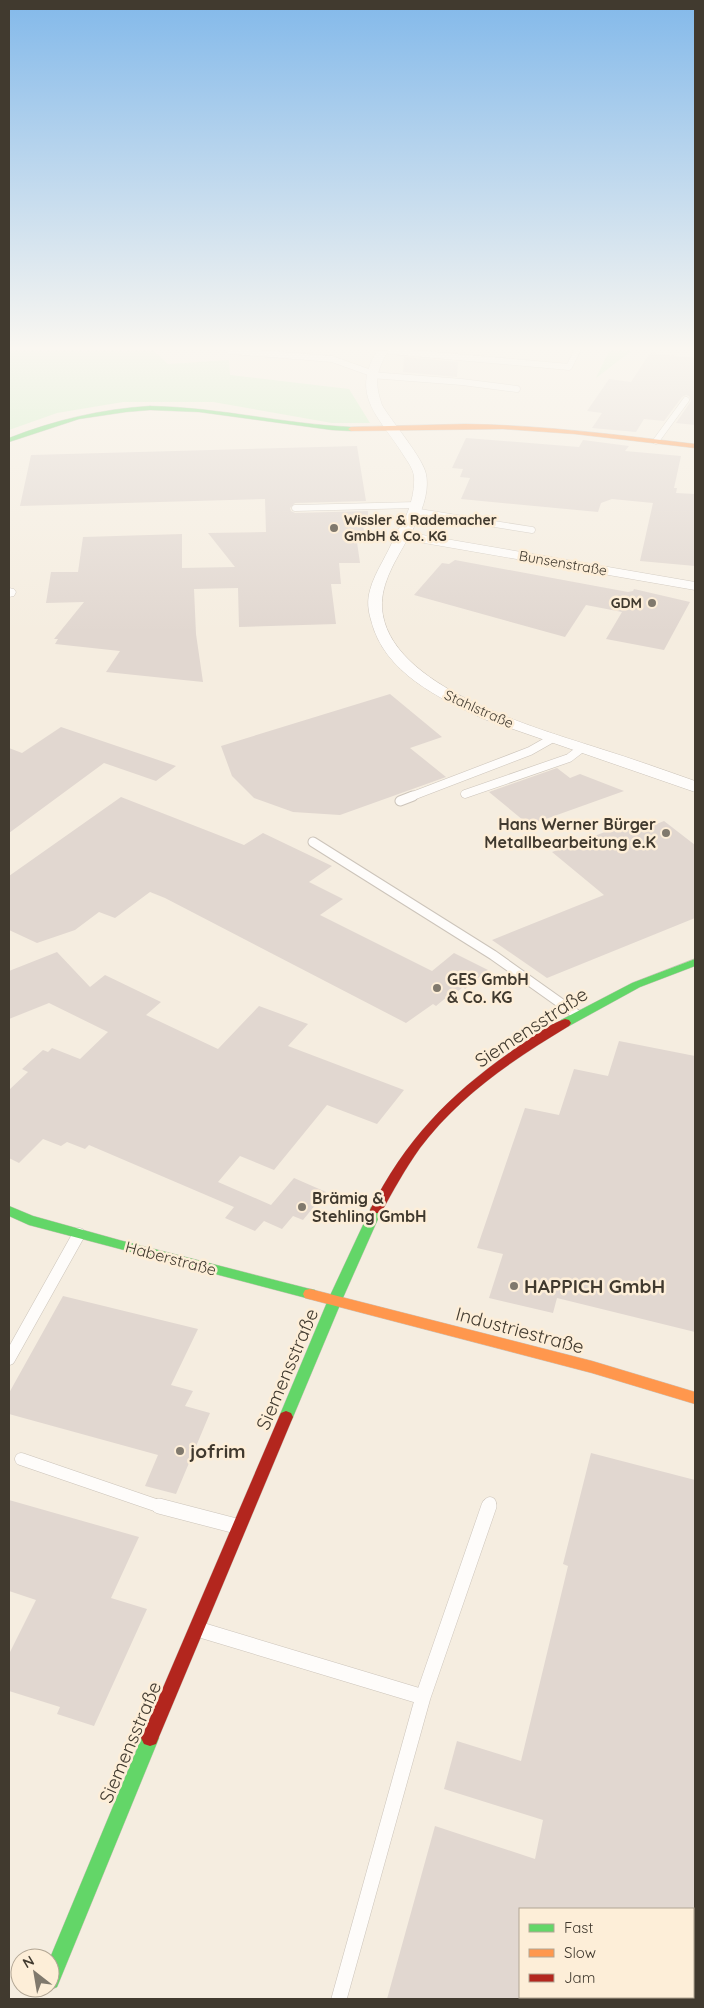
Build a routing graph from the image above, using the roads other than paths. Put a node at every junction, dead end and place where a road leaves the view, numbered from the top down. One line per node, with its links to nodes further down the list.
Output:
1 (402, 445): 3 (street, Stahlstraße)
2 (294, 508): 3 (lane)
3 (414, 508): 4 (lane); 5 (street, Stahlstraße)
4 (532, 530)
5 (402, 535): 6 (street, Bunsenstraße); 7 (street, Stahlstraße)
6 (695, 586)
7 (553, 738): 8 (street, Stahlstraße); 11 (lane)
8 (582, 748): 9 (street, Stahlstraße); 10 (lane)
9 (695, 787)
10 (465, 794)
11 (400, 801)
12 (313, 842): 14 (lane)
13 (695, 962): 14 (street, Siemensstraße)
14 (576, 1014): 17 (street, Siemensstraße)
15 (9, 1211): 16 (street, Haberstraße)
16 (79, 1234): 17 (street, Haberstraße); 18 (lane)
17 (334, 1302): 19 (street, Industriestraße); 22 (street, Siemensstraße)
18 (9, 1359)
19 (695, 1398)
20 (21, 1459): 22 (lane)
21 (490, 1502): 24 (lane)
22 (240, 1527): 23 (street, Siemensstraße)
23 (196, 1629): 24 (lane); 25 (street, Siemensstraße)
24 (422, 1697): 26 (lane)
25 (60, 1956)
26 (339, 1999)

